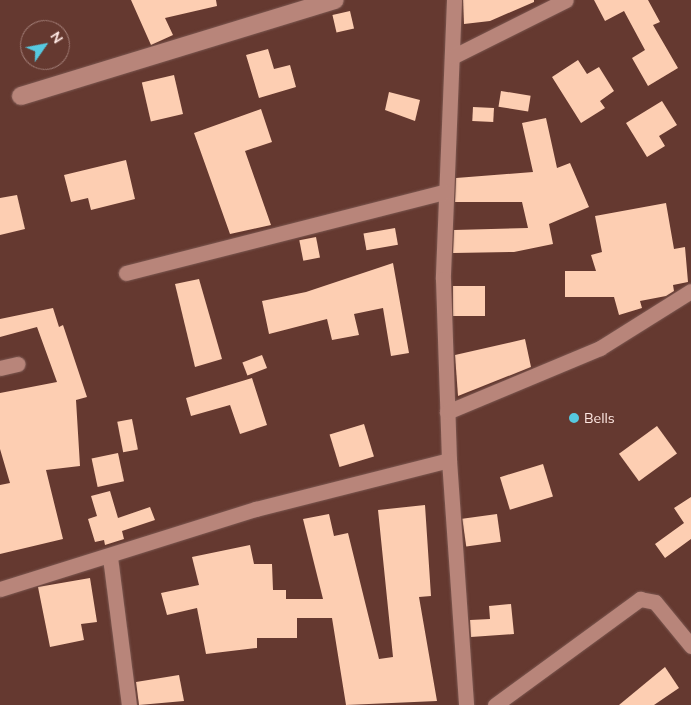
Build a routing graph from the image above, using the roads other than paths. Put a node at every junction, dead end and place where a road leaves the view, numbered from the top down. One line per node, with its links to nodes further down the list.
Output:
1 (335, 0): 5 (street)
2 (454, 0): 4 (street)
3 (566, 0): 4 (street)
4 (454, 56): 6 (street)
5 (21, 96)
6 (444, 192): 7 (street); 11 (street)
7 (126, 273)
8 (691, 291): 11 (street)
9 (18, 364): 10 (street)
10 (0, 368)
11 (447, 412): 12 (street)
12 (449, 460): 13 (street); 17 (street)
13 (110, 557): 14 (street); 16 (street)
14 (0, 589)
15 (691, 646): 18 (street)
16 (129, 705)
17 (466, 705)
18 (495, 705)

